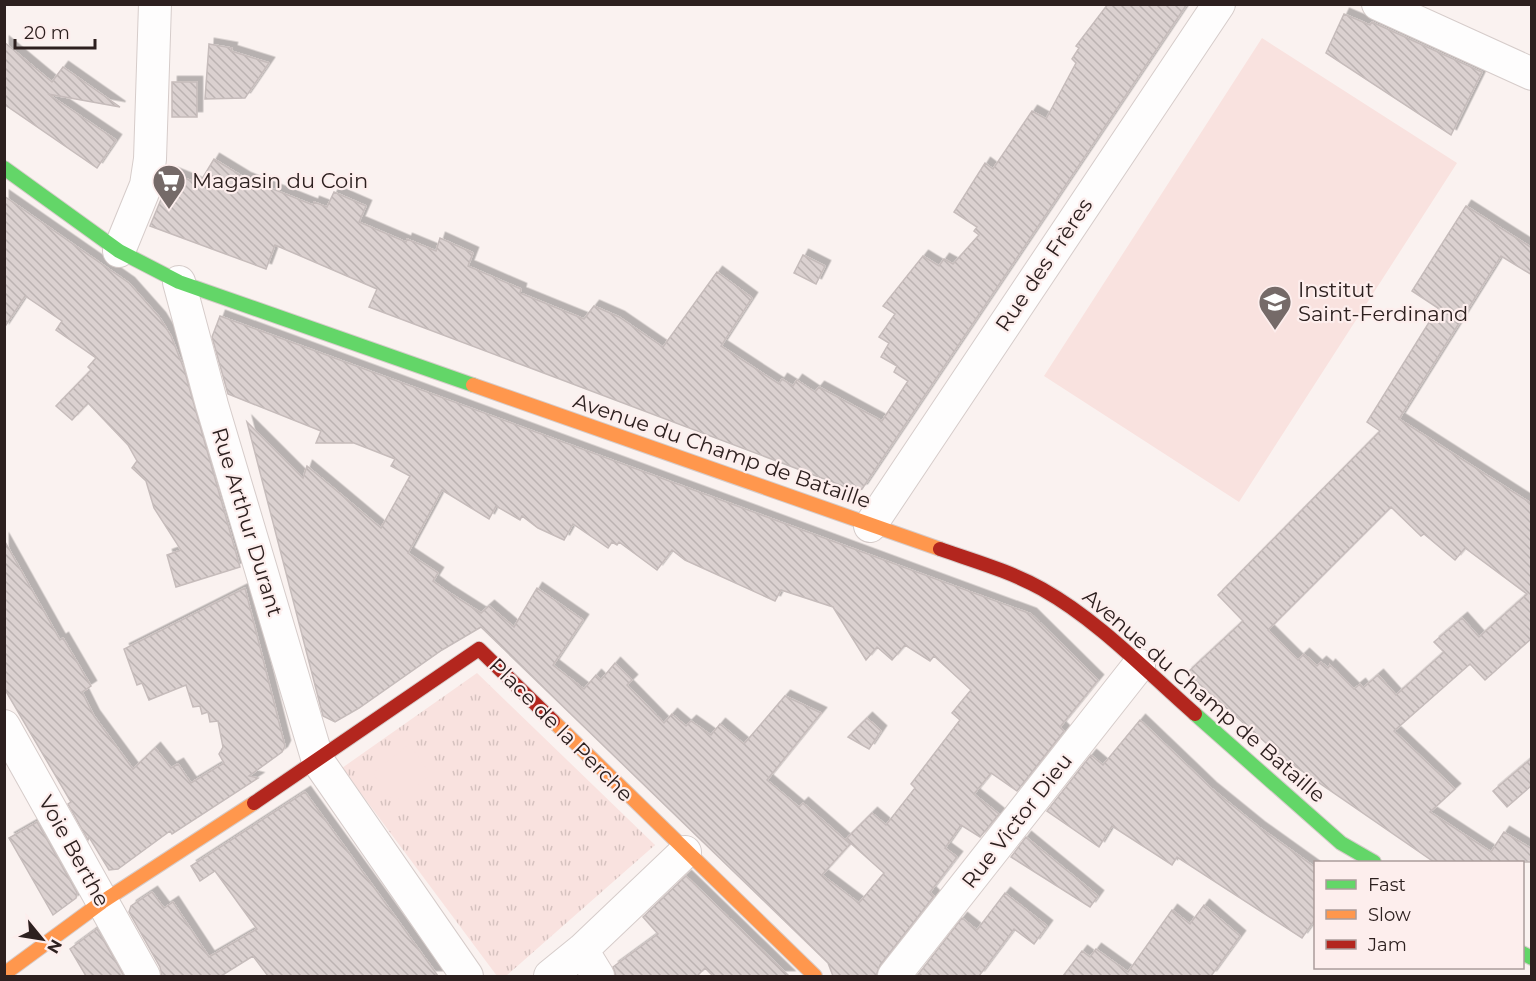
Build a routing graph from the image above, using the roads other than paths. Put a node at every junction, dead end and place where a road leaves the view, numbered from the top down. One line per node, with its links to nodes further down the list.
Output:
1 (156, 4): 6 (street)
2 (1218, 4): 8 (street, Rue des Frères)
3 (1378, 4): 4 (street)
4 (1532, 74)
5 (4, 168): 6 (street, Avenue du Champ de Bataille)
6 (119, 251): 7 (street, Avenue du Champ de Bataille)
7 (179, 282): 8 (street, Avenue du Champ de Bataille); 11 (street, Rue Arthur Durant)
8 (870, 526): 9 (street, Avenue du Champ de Bataille)
9 (1139, 665): 13 (street, Avenue du Champ de Bataille); 22 (street, Rue Victor Dieu)
10 (4, 726): 14 (street, Voie Berthe)
11 (318, 760): 12 (street, Place de la Perche); 14 (street); 18 (street)
12 (685, 852): 15 (street); 21 (street)
13 (1372, 861)
14 (102, 902): 16 (street); 17 (street, Voie Berthe)
15 (582, 950): 19 (street); 20 (street)
16 (4, 974)
17 (144, 976)
18 (467, 976)
19 (550, 976)
20 (598, 976)
21 (816, 976)
22 (894, 976)

